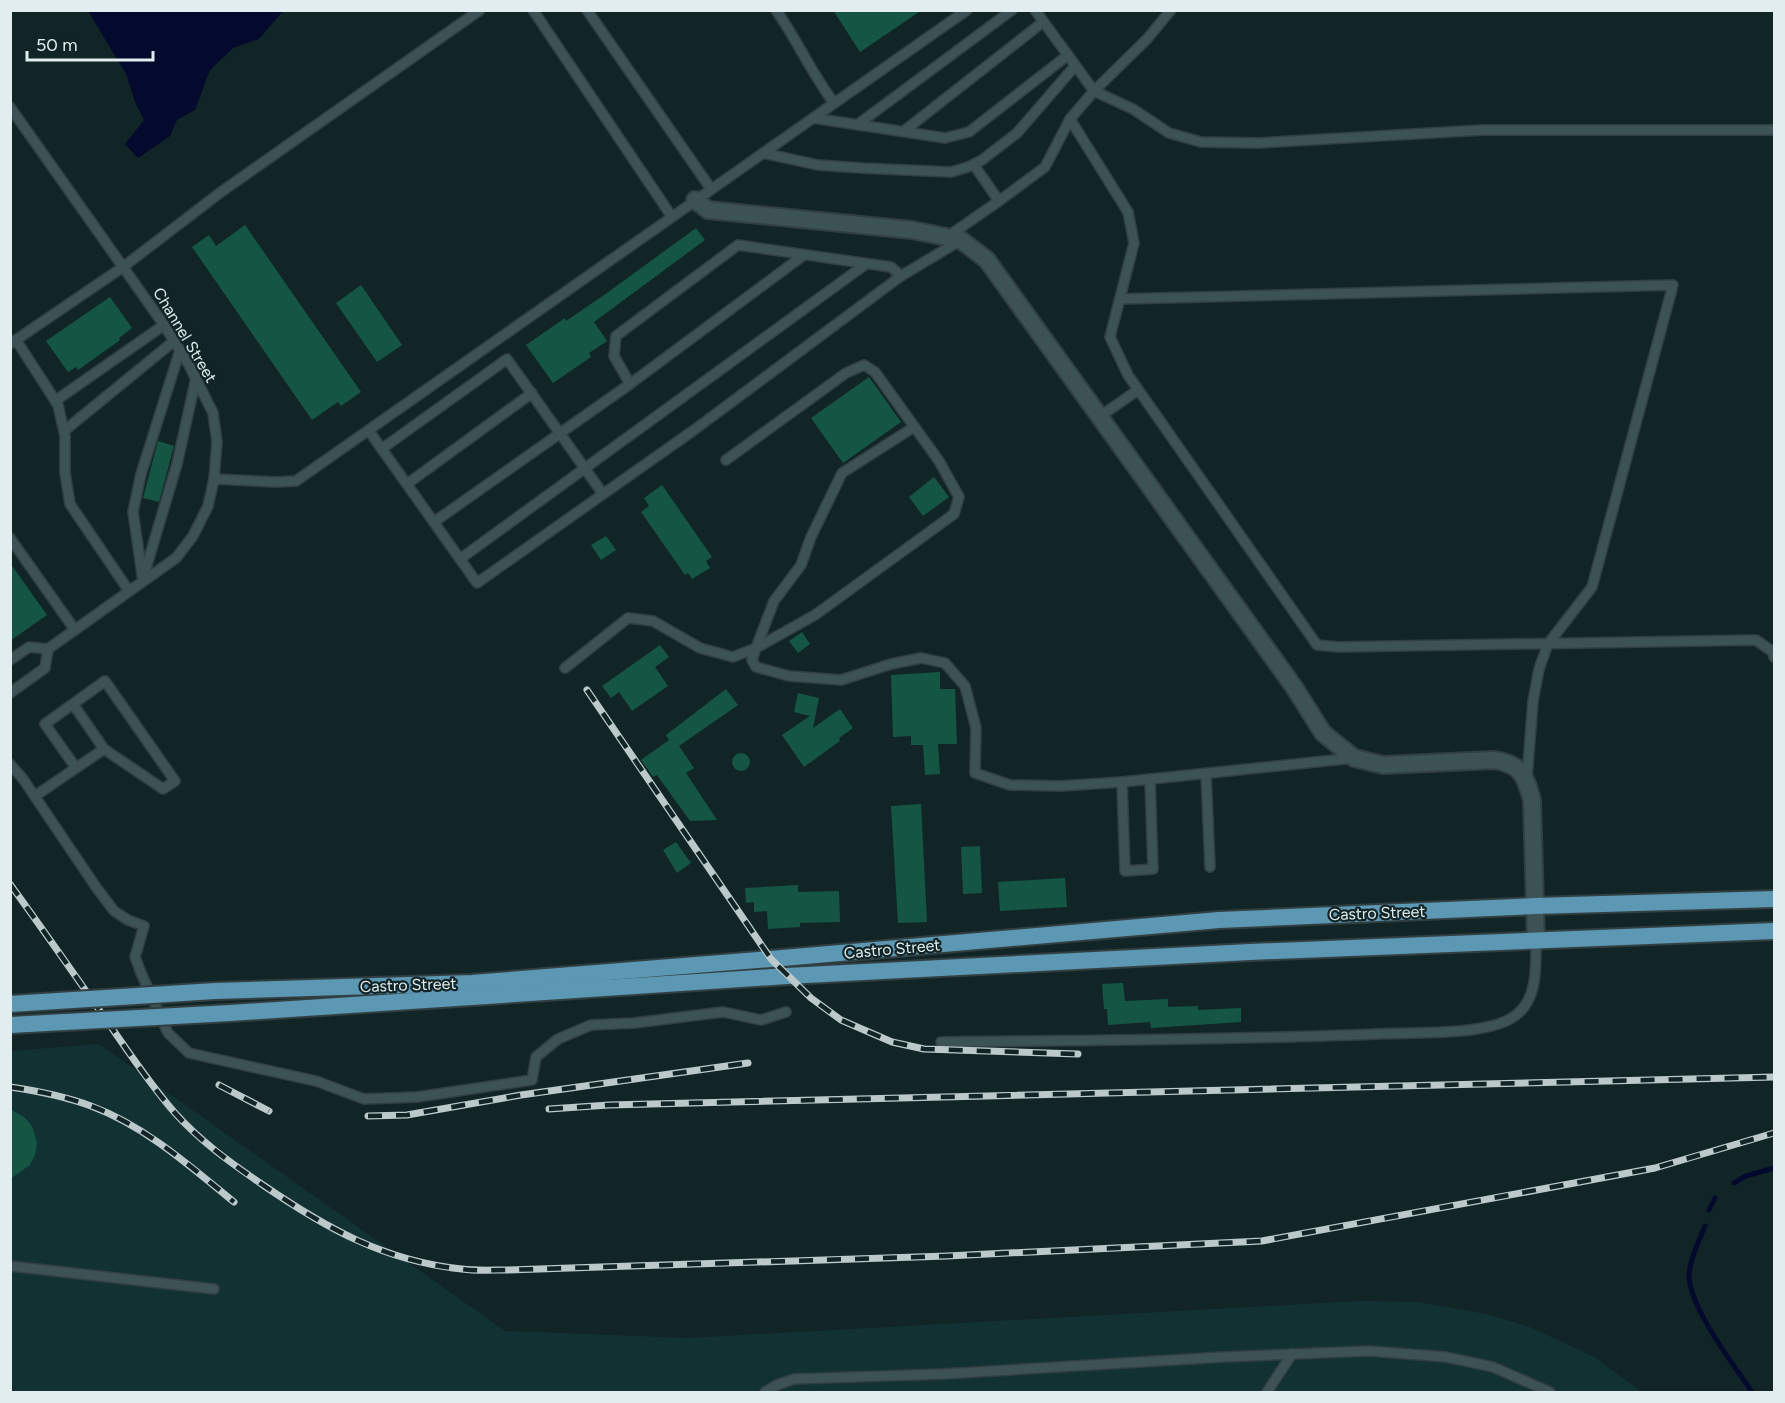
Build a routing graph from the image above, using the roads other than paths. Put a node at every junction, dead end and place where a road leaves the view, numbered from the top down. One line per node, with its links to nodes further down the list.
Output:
1 (480, 10): 29 (lane)
2 (532, 10): 25 (lane)
3 (587, 10): 22 (lane)
4 (776, 10): 13 (lane)
5 (967, 10): 13 (lane)
6 (1012, 10): 17 (lane)
7 (1035, 10): 9 (lane)
8 (1172, 10): 12 (lane)
9 (1043, 22): 10 (lane); 19 (lane)
10 (1068, 56): 11 (lane); 19 (lane)
11 (1075, 66): 12 (lane); 21 (lane)
12 (1094, 91): 16 (lane); 18 (lane)
13 (834, 103): 15 (lane)
14 (10, 107): 29 (lane, Channel Street)
15 (813, 118): 17 (lane); 20 (lane)
16 (1070, 119): 24 (lane); 31 (lane)
17 (857, 124): 19 (lane)
18 (1774, 130)
19 (904, 131)
20 (763, 153): 21 (lane); 22 (lane)
21 (974, 165): 24 (lane)
22 (711, 189): 23 (lane)
23 (695, 200): 25 (lane); 26 (street)
24 (999, 201): 26 (lane)
25 (672, 217): 43 (lane)
26 (954, 239): 30 (lane); 41 (street)
27 (804, 255): 28 (lane); 37 (lane); 37 (lane)
28 (866, 264): 30 (lane); 48 (lane)
29 (123, 267): 32 (lane, Channel Street); 34 (lane)
30 (901, 276): 51 (lane)
31 (1120, 299): 38 (lane); 58 (lane)
32 (164, 325): 33 (lane, Channel Street); 40 (lane)
33 (174, 341): 35 (lane, Channel Street); 44 (lane)
34 (13, 342): 40 (lane)
35 (180, 350): 36 (lane, Channel Street); 55 (lane)
36 (196, 378): 49 (lane, Channel Street); 55 (lane)
37 (630, 384): 45 (lane)
38 (1138, 390): 41 (lane); 58 (lane)
39 (531, 393): 45 (lane); 46 (lane); 50 (lane)
40 (55, 401): 44 (lane)
41 (1099, 417): 67 (street)
42 (914, 426): 47 (lane); 59 (lane); 59 (lane)
43 (369, 430): 46 (lane); 49 (lane)
44 (64, 431): 56 (lane)
45 (560, 433): 48 (lane); 52 (lane)
46 (383, 448): 50 (lane)
47 (726, 460)
48 (585, 469): 51 (lane); 54 (lane)
49 (214, 479): 55 (lane, Channel Street)
50 (407, 484): 52 (lane)
51 (603, 494): 54 (lane)
52 (434, 522): 54 (lane)
53 (10, 538): 57 (lane)
54 (460, 559)
55 (143, 581): 56 (lane, Channel Street)
56 (129, 591): 57 (lane, Channel Street)
57 (75, 630): 60 (lane, Channel Street)
58 (1548, 644): 61 (lane); 72 (lane)
59 (756, 648): 63 (lane); 73 (lane)
60 (48, 649): 62 (lane, Channel Street); 64 (lane, Channel Street)
61 (1774, 657)
62 (10, 660)
63 (565, 668)
64 (10, 693)
65 (73, 704): 66 (lane); 66 (lane); 69 (lane)
66 (104, 749): 69 (lane)
67 (1354, 758): 70 (lane); 72 (street)
68 (10, 764): 74 (lane)
69 (76, 768): 74 (lane)
70 (1206, 774): 71 (lane); 75 (lane)
71 (1150, 779): 73 (lane); 73 (lane)
72 (1527, 780): 77 (street)
73 (1122, 782)
74 (34, 796): 81 (lane)
75 (1210, 867)
76 (1774, 899): 77 (main road, Castro Street)
77 (1535, 906): 79 (street); 80 (main road, Castro Street, bridge)
78 (1774, 931): 79 (main road, Castro Street)
79 (1536, 942): 82 (main road, Castro Street, bridge); 83 (lane)
80 (10, 1004)
81 (786, 1012)
82 (10, 1025)
83 (941, 1042)
84 (10, 1266): 85 (lane)
85 (214, 1289)
86 (1292, 1354): 87 (lane); 88 (lane); 89 (lane)
87 (765, 1392)
88 (1268, 1392)
89 (1550, 1392)

